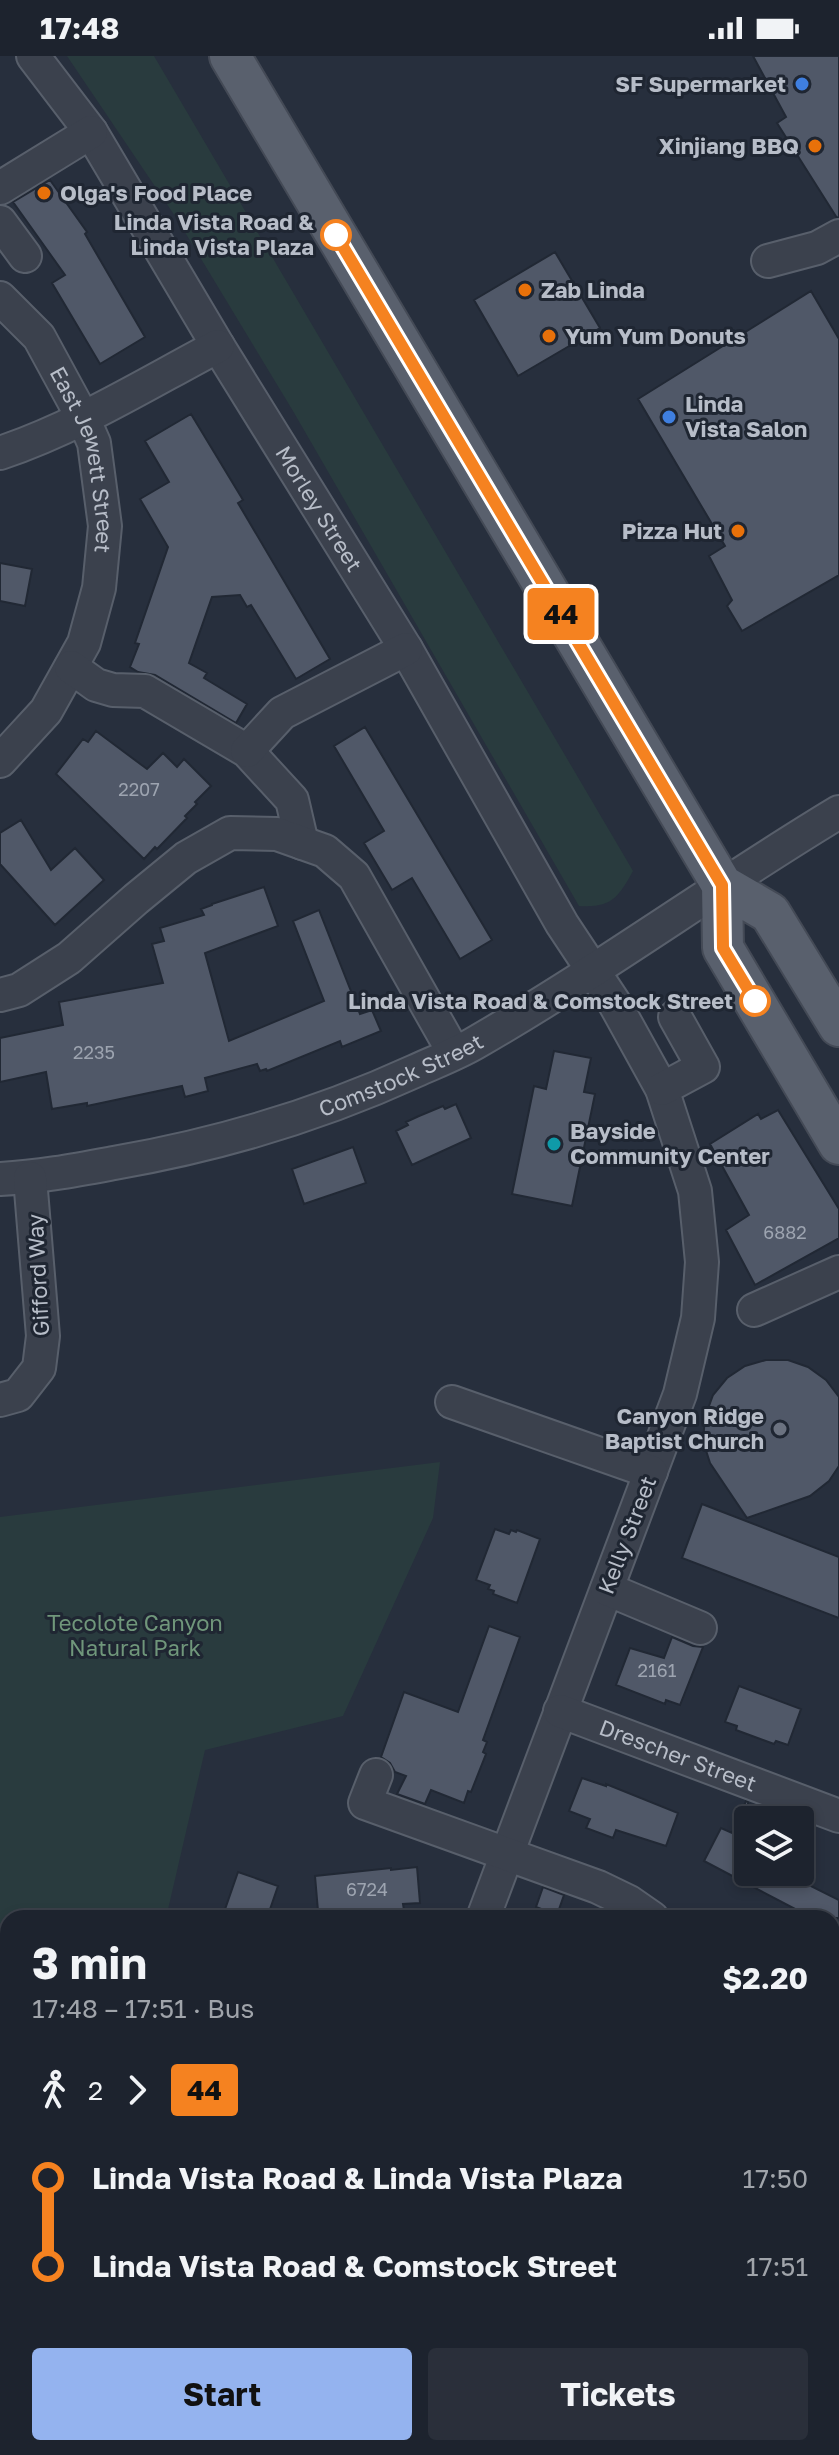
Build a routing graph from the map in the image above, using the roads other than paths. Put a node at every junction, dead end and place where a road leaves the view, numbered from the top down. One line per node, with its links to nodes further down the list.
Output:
1 (33, 56): 3 (street, Morley Street)
2 (230, 56): 19 (main road)
3 (91, 132): 4 (street); 10 (street, Morley Street)
4 (0, 188)
5 (0, 222): 7 (street)
6 (839, 236): 8 (street)
7 (25, 256)
8 (768, 261)
9 (0, 298): 11 (street, East Jewett Street)
10 (218, 346): 11 (street); 13 (street, Morley Street)
11 (83, 418): 12 (street); 14 (street, East Jewett Street)
12 (0, 453)
13 (406, 649): 15 (street); 20 (street, Morley Street)
14 (78, 655): 15 (street); 16 (street, East Jewett Street)
15 (247, 751): 18 (street)
16 (0, 761)
17 (838, 816): 19 (street, Comstock Street)
18 (302, 843): 21 (street); 24 (street)
19 (722, 885): 20 (street, Comstock Street); 23 (main road); 26 (main road)
20 (593, 969): 24 (street, Comstock Street); 25 (street, Kelly Street)
21 (0, 995)
22 (675, 1017): 25 (street)
23 (839, 1026)
24 (454, 1053): 27 (street, Comstock Street)
25 (662, 1089): 32 (street, Kelly Street)
26 (839, 1144)
27 (15, 1178): 30 (street, Gifford Way)
28 (839, 1272): 29 (street)
29 (754, 1310)
30 (0, 1400)
31 (452, 1402): 32 (street)
32 (651, 1472): 33 (street, Kelly Street)
33 (607, 1589): 34 (street); 35 (street, Kelly Street)
34 (700, 1628)
35 (560, 1711): 37 (street, Drescher Street); 38 (street, Kelly Street)
36 (376, 1775): 38 (street)
37 (839, 1816)
38 (506, 1855): 39 (street, Kelly Street); 40 (street)
39 (486, 1910)
40 (640, 1910)

